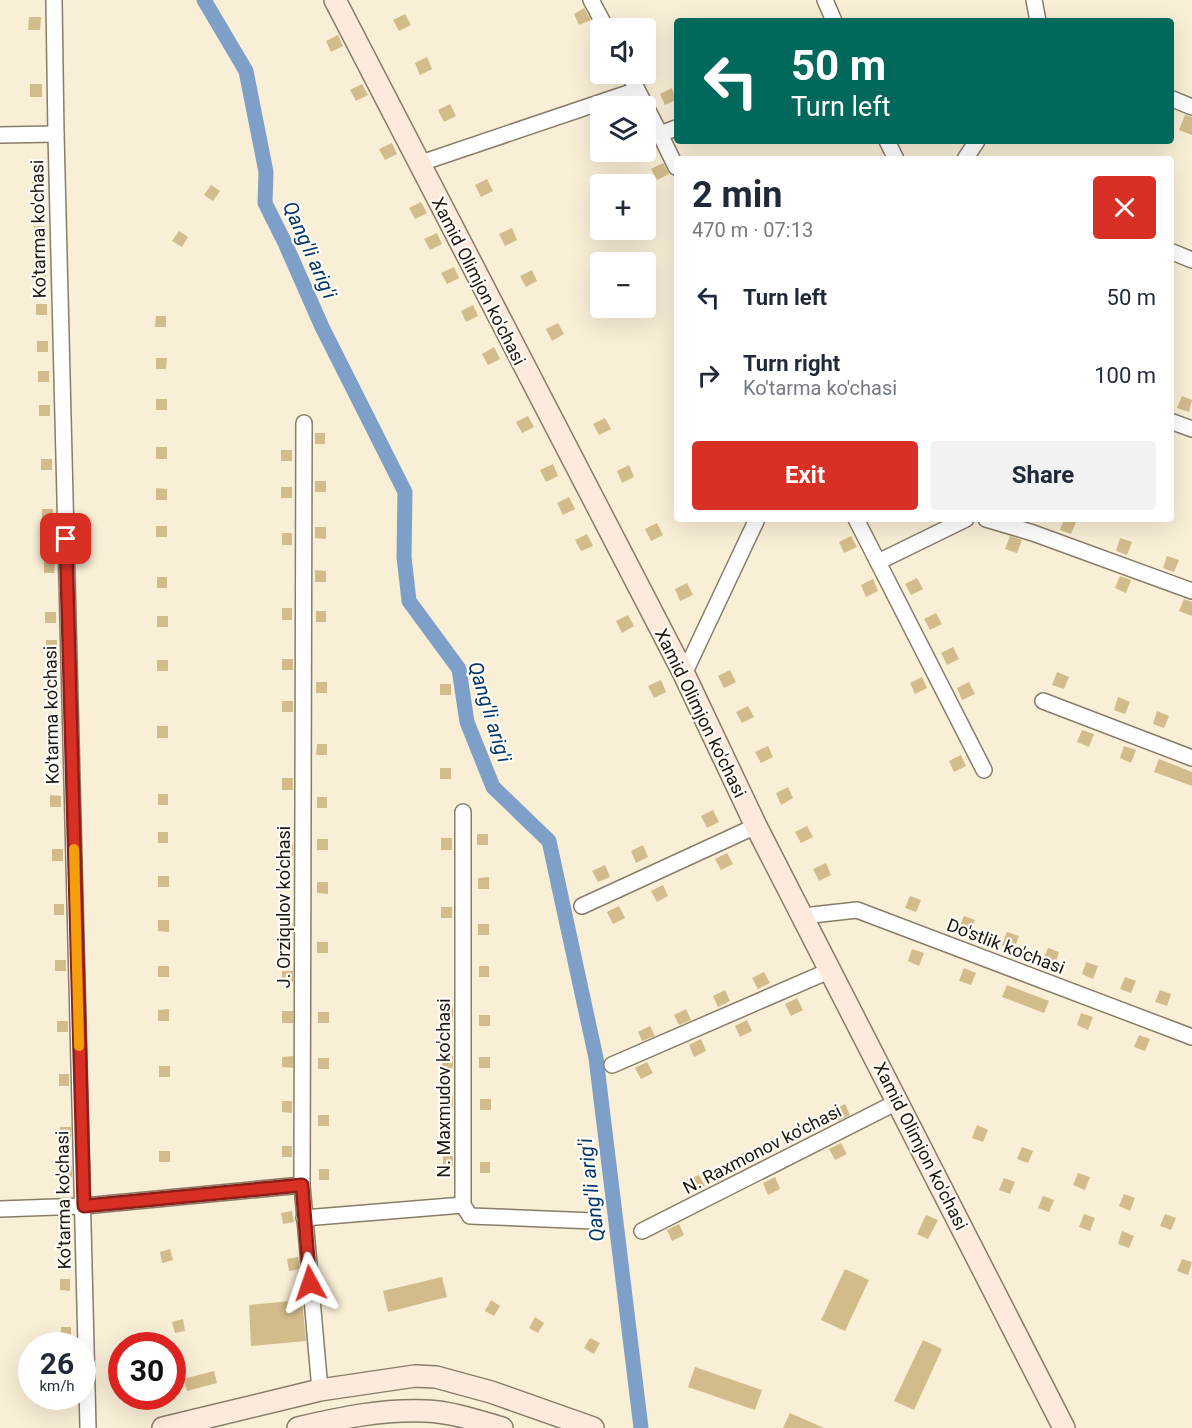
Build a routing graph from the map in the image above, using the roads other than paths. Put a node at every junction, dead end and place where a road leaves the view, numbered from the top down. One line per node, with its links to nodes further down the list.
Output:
1 (54, 0): 14 (street, Ko'tarma ko'chasi)
2 (335, 0): 18 (main road, Xamid Olimjon ko'chasi)
3 (591, 0): 6 (street)
4 (825, 0): 7 (street)
5 (1034, 0): 8 (street)
6 (601, 18)
7 (833, 18)
8 (1037, 18)
9 (635, 84): 10 (street)
10 (638, 90): 15 (street); 18 (street)
11 (1174, 100): 12 (street)
12 (1192, 107)
13 (674, 129): 15 (street)
14 (56, 134): 16 (street); 43 (street, Ko'tarma ko'chasi)
15 (660, 134): 17 (street)
16 (0, 135)
17 (674, 163)
18 (418, 164): 30 (main road, Xamid Olimjon ko'chasi)
19 (1174, 253): 20 (street)
20 (1192, 260)
21 (1174, 422): 23 (street)
22 (304, 423): 42 (street, J. Orziqulov ko'chasi)
23 (1192, 429)
24 (756, 522): 30 (street)
25 (858, 522): 28 (street)
26 (960, 522): 28 (street)
27 (996, 522): 29 (street)
28 (878, 562): 33 (street)
29 (1192, 591)
30 (684, 674): 35 (main road, Xamid Olimjon ko'chasi)
31 (1043, 701): 32 (street)
32 (1192, 758)
33 (984, 770)
34 (464, 812): 44 (street, N. Maxmudov ko'chasi)
35 (756, 826): 36 (street); 37 (main road, Xamid Olimjon ko'chasi)
36 (582, 906)
37 (803, 916): 38 (main road, Xamid Olimjon ko'chasi); 39 (street, Do'stlik ko'chasi)
38 (831, 970): 40 (street); 41 (main road, Xamid Olimjon ko'chasi)
39 (1192, 1037)
40 (612, 1065)
41 (899, 1101): 48 (street, N. Raxmonov ko'chasi); 55 (main road, Xamid Olimjon ko'chasi)
42 (302, 1185): 43 (street); 46 (street, J. Orziqulov ko'chasi)
43 (84, 1206): 45 (street); 50 (street, Ko'tarma ko'chasi)
44 (463, 1206): 46 (street); 47 (street)
45 (0, 1209)
46 (304, 1218): 49 (street, J. Orziqulov ko'chasi)
47 (594, 1221)
48 (642, 1231)
49 (320, 1390): 51 (main road); 54 (main road)
50 (88, 1428)
51 (163, 1428)
52 (298, 1428): 53 (main road)
53 (502, 1428)
54 (593, 1428)
55 (1064, 1428)

